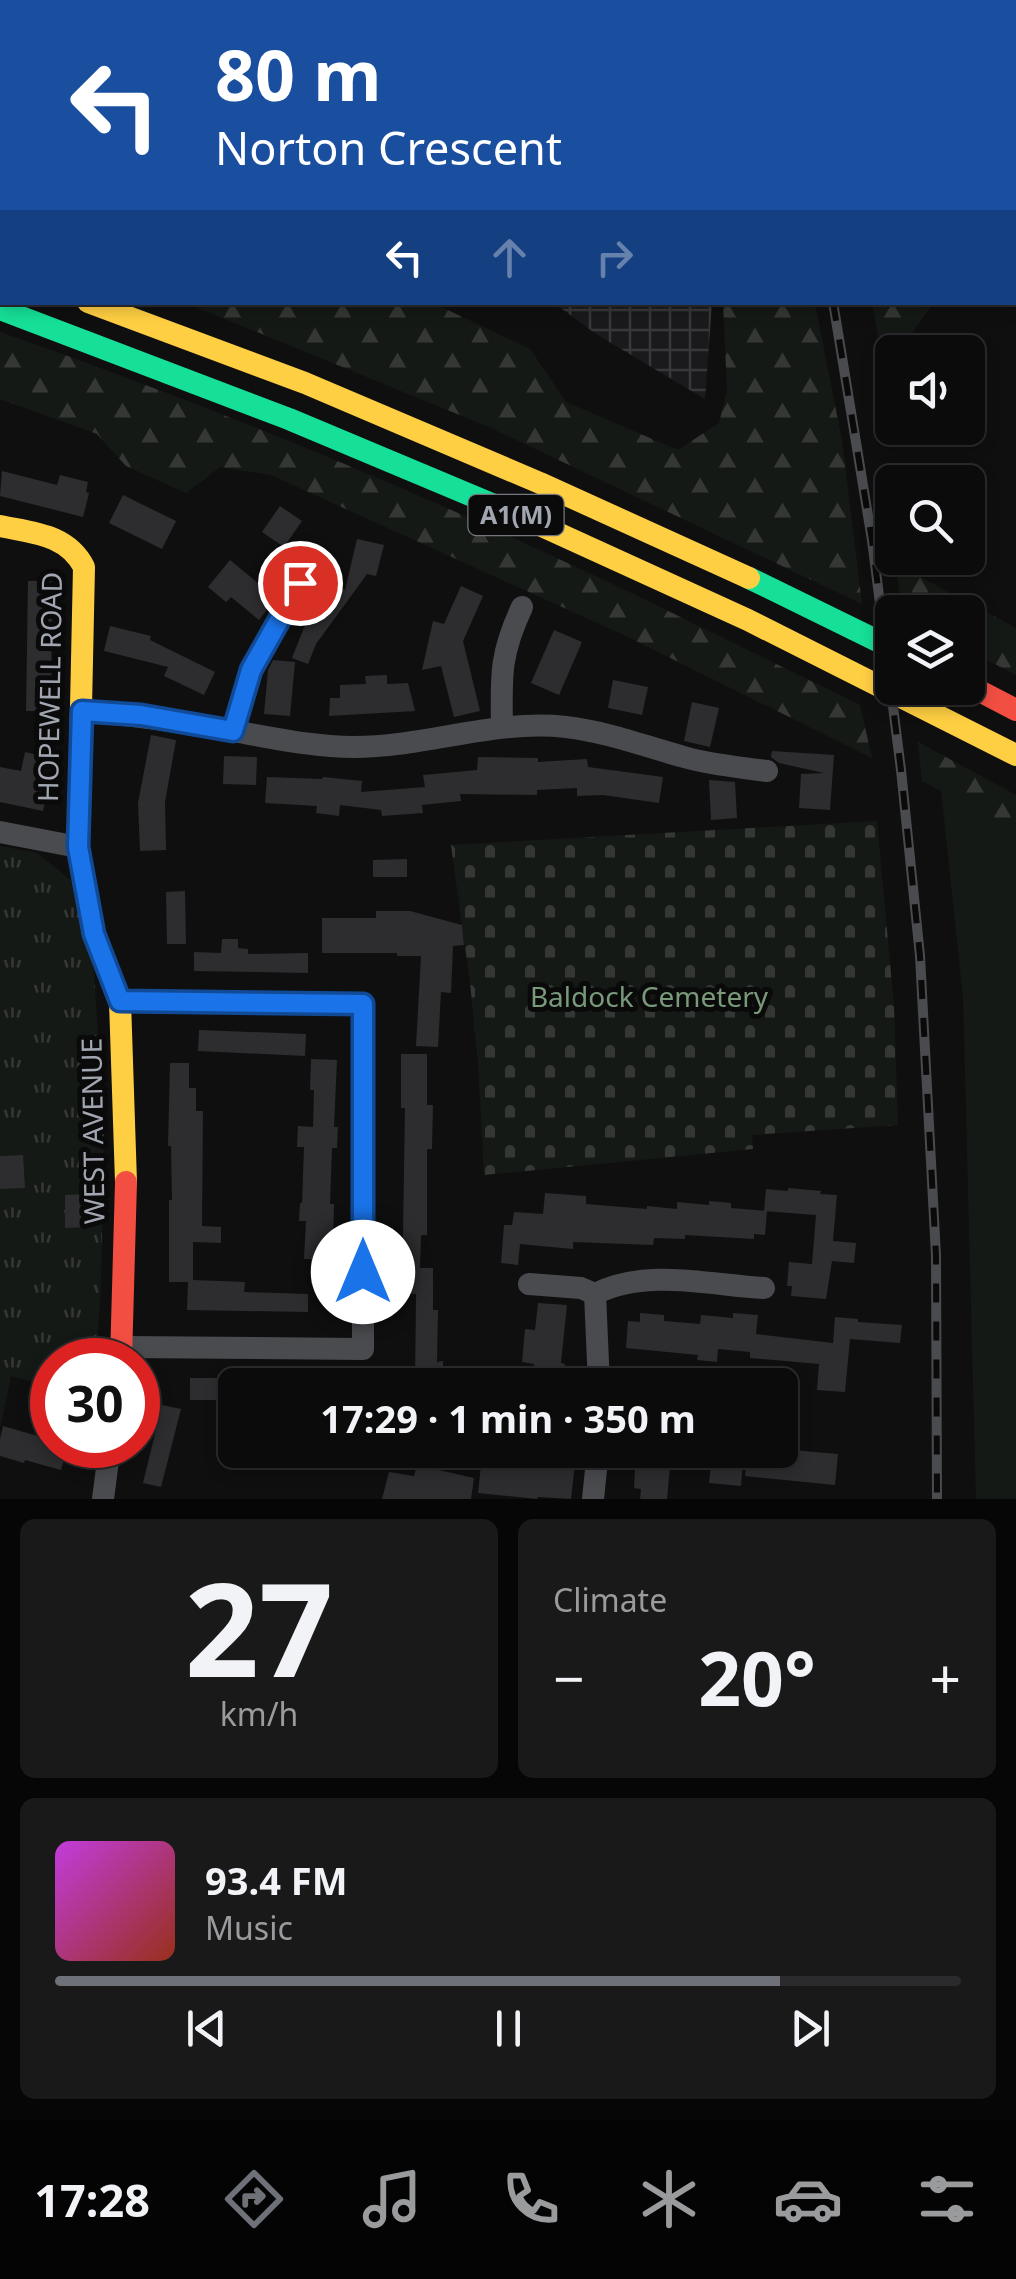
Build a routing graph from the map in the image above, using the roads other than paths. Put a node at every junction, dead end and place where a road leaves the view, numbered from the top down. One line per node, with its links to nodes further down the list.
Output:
1 (96, 305): 6 (main road, A1(M))
2 (0, 309): 12 (main road, A1(M))
3 (0, 526): 9 (main road, HOPEWELL ROAD)
4 (315, 555): 11 (street)
5 (522, 607): 10 (street)
6 (875, 640)
7 (985, 694): 8 (main road)
8 (1016, 710)
9 (82, 711): 11 (street); 15 (main road, HOPEWELL ROAD)
10 (502, 726): 11 (street); 13 (street)
11 (233, 731)
12 (1016, 755)
13 (766, 771)
14 (0, 832): 15 (street)
15 (78, 847): 16 (main road, WEST AVENUE)
16 (120, 1001): 20 (main road, WEST AVENUE); 21 (street)
17 (529, 1284): 19 (street)
18 (764, 1288): 19 (street)
19 (595, 1294): 22 (street)
20 (122, 1338)
21 (160, 1353)
22 (598, 1368)
23 (107, 1468): 25 (street)
24 (597, 1468): 26 (street)
25 (103, 1499)
26 (594, 1499)

